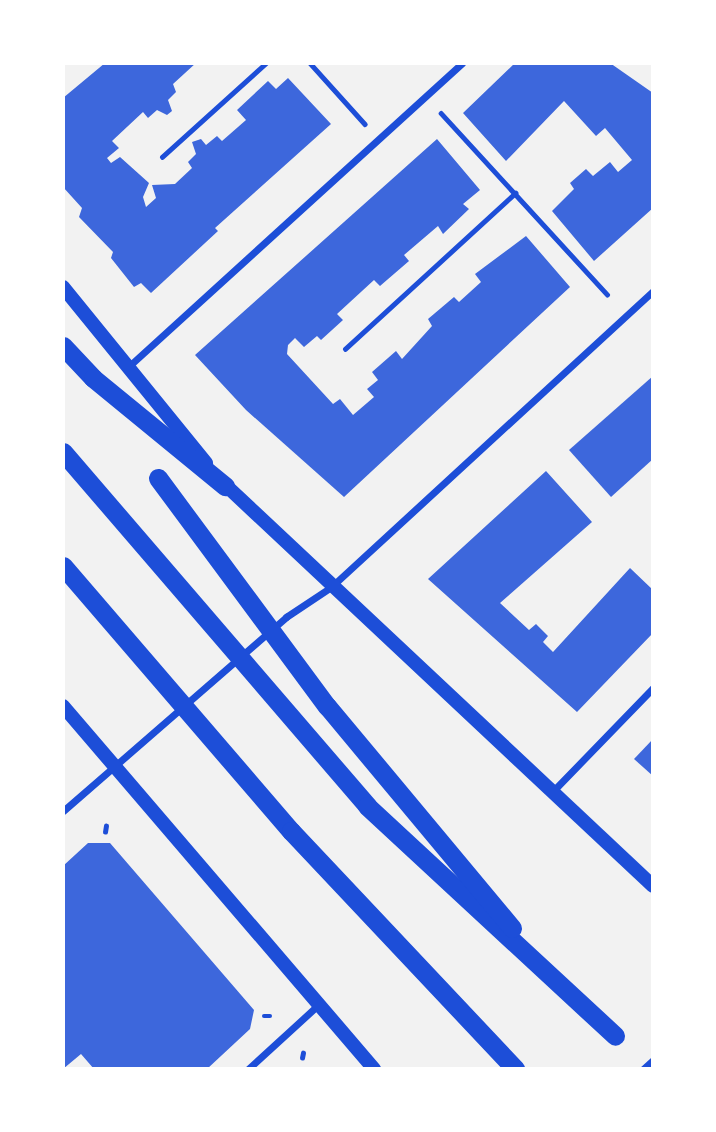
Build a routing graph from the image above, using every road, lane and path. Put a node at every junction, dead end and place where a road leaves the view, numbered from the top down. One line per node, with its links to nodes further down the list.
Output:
1 (266, 63): 6 (path)
2 (310, 63): 5 (path)
3 (463, 63): 13 (street)
4 (441, 113): 7 (path)
5 (365, 124)
6 (162, 157)
7 (515, 193): 10 (path); 12 (path)
8 (63, 287): 13 (main road)
9 (653, 291): 18 (street)
10 (607, 294)
11 (63, 346): 16 (highway)
12 (345, 349)
13 (128, 367): 16 (main road)
14 (63, 452): 25 (highway)
15 (158, 478): 25 (highway)
16 (225, 486): 18 (main road)
17 (63, 566): 31 (highway)
18 (331, 587): 21 (street); 22 (main road)
19 (653, 688): 22 (street)
20 (63, 706): 21 (main road)
21 (112, 768): 23 (street); 26 (main road)
22 (554, 790): 24 (main road)
23 (63, 811)
24 (653, 886)
25 (553, 977): 27 (highway)
26 (318, 1005): 29 (street); 30 (main road)
27 (615, 1037)
28 (653, 1060): 32 (street)
29 (248, 1069)
30 (374, 1069)
31 (515, 1069)
32 (643, 1069)

